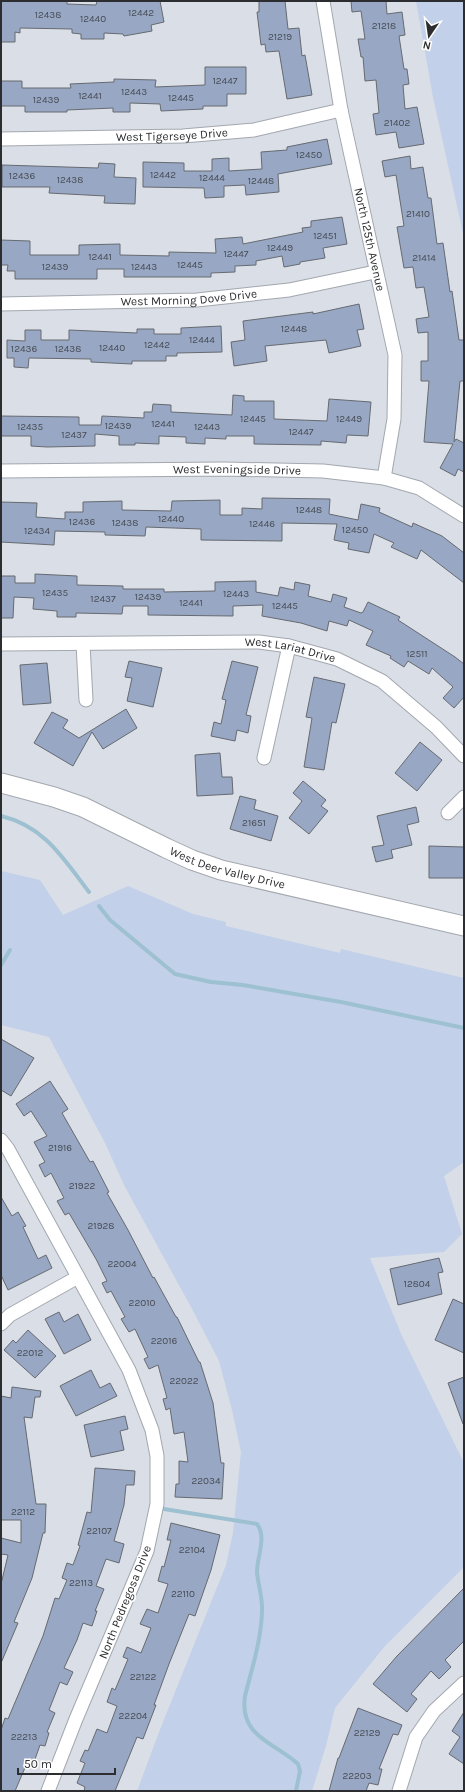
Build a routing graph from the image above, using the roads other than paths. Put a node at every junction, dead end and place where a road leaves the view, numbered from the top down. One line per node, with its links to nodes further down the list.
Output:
1 (323, 1): 2 (street, North 125th Avenue)
2 (341, 110): 3 (street, West Tigerseye Drive); 4 (street, North 125th Avenue)
3 (1, 139)
4 (375, 272): 5 (street, West Morning Dove Drive); 7 (street, North 125th Avenue)
5 (1, 304)
6 (1, 471): 7 (street, West Eveningside Drive)
7 (384, 478): 8 (street, West Eveningside Drive)
8 (464, 516)
9 (1, 644): 10 (street, West Lariat Drive)
10 (83, 644): 11 (street, West Lariat Drive); 12 (street)
11 (289, 646): 13 (street, West Lariat Drive); 14 (street)
12 (86, 700)
13 (464, 756)
14 (264, 758)
15 (1, 782): 18 (street, West Deer Valley Drive)
16 (464, 798): 17 (street)
17 (448, 813)
18 (464, 926)
19 (1, 1140): 20 (street, North Pedregosa Drive)
20 (78, 1277): 21 (street); 23 (street, North Pedregosa Drive)
21 (1, 1324)
22 (464, 1683): 24 (street)
23 (48, 1791)
24 (399, 1791)

